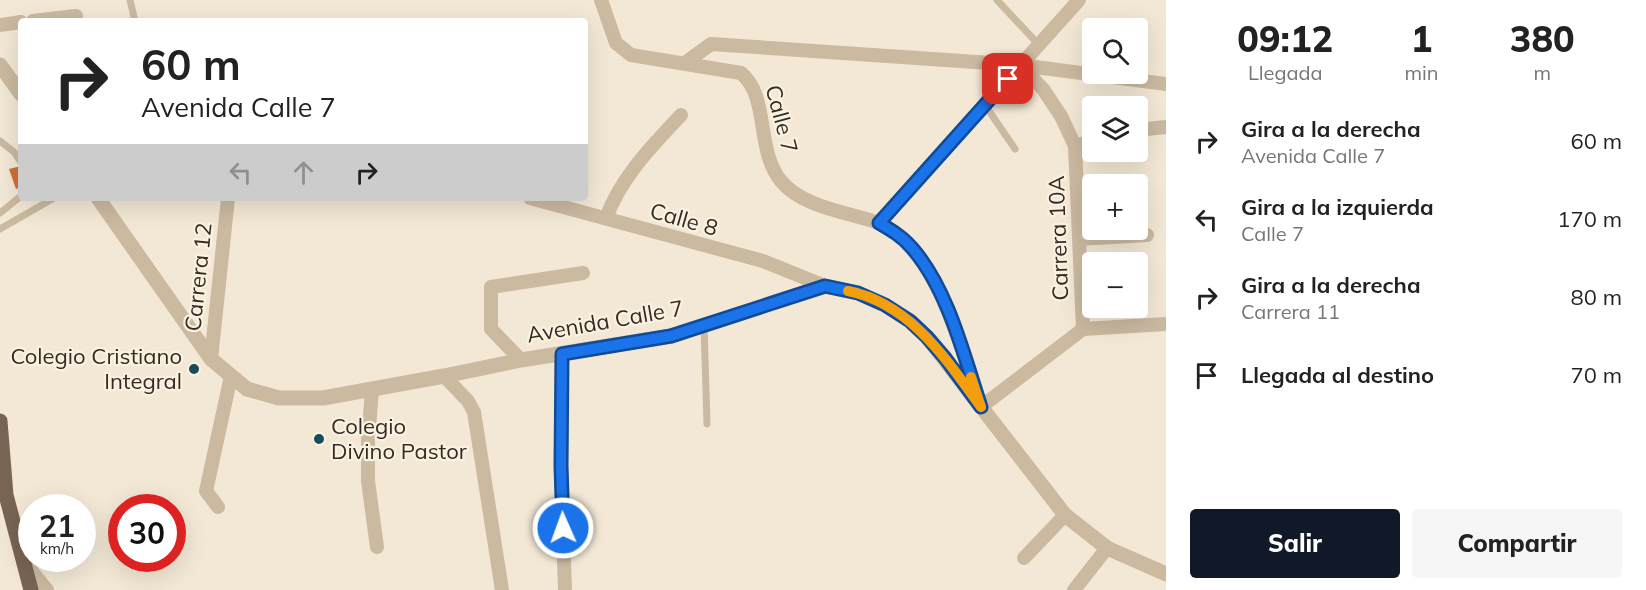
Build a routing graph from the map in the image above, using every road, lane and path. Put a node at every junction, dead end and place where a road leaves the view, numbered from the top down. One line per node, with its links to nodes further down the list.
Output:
1 (130, 0): 7 (lane)
2 (601, 0): 11 (street, Calle 7)
3 (997, 0): 10 (lane)
4 (1079, 0): 10 (street)
5 (76, 16): 6 (street)
6 (59, 18)
7 (134, 18)
8 (18, 22): 9 (street)
9 (0, 25)
10 (1039, 45): 13 (street)
11 (685, 63): 13 (street); 32 (street, Calle 7)
12 (0, 65): 15 (street)
13 (1020, 65): 14 (street); 16 (street); 22 (street)
14 (1166, 84)
15 (18, 90)
16 (985, 105): 23 (lane); 32 (street)
17 (681, 115): 31 (street)
18 (1166, 127): 19 (street)
19 (1148, 129)
20 (0, 141): 24 (lane)
21 (1082, 144): 22 (street)
22 (1075, 146): 34 (street, Carrera 10A)
23 (1015, 149)
24 (18, 158)
25 (18, 198): 30 (lane)
26 (49, 201): 33 (lane)
27 (100, 201): 42 (street, Avenida Calle 7)
28 (228, 201): 42 (street, Carrera 12)
29 (541, 201): 31 (street, Calle 8)
30 (0, 213)
31 (606, 218): 37 (street, Calle 8)
32 (879, 223): 47 (street, Calle 7)
33 (0, 229)
34 (1079, 239): 35 (street); 40 (street, Carrera 10A)
35 (1082, 239)
36 (583, 273): 43 (street)
37 (825, 286): 39 (street, Avenida Calle 7); 47 (street, Avenida Calle 7)
38 (1166, 324): 40 (street)
39 (704, 325): 41 (street, Avenida Calle 7); 49 (lane)
40 (1083, 329): 47 (street)
41 (562, 354): 43 (street, Avenida Calle 7); 62 (street)
42 (211, 360): 44 (street, Avenida Calle 7)
43 (521, 360): 45 (street, Avenida Calle 7)
44 (231, 376): 46 (street, Avenida Calle 7); 50 (street)
45 (444, 376): 46 (street, Avenida Calle 7); 61 (street)
46 (372, 390): 53 (street)
47 (981, 407): 51 (street, Avenida Calle 7)
48 (0, 421): 52 (main road)
49 (707, 424)
50 (218, 507)
51 (1065, 515): 54 (street, Avenida Calle 7); 55 (street)
52 (18, 540)
53 (377, 546)
54 (1107, 548): 58 (street, Avenida Calle 7); 63 (street)
55 (1024, 558)
56 (26, 572): 59 (main road)
57 (32, 572): 60 (street)
58 (1166, 574)
59 (31, 590)
60 (47, 590)
61 (502, 590)
62 (566, 590)
63 (1074, 590)

